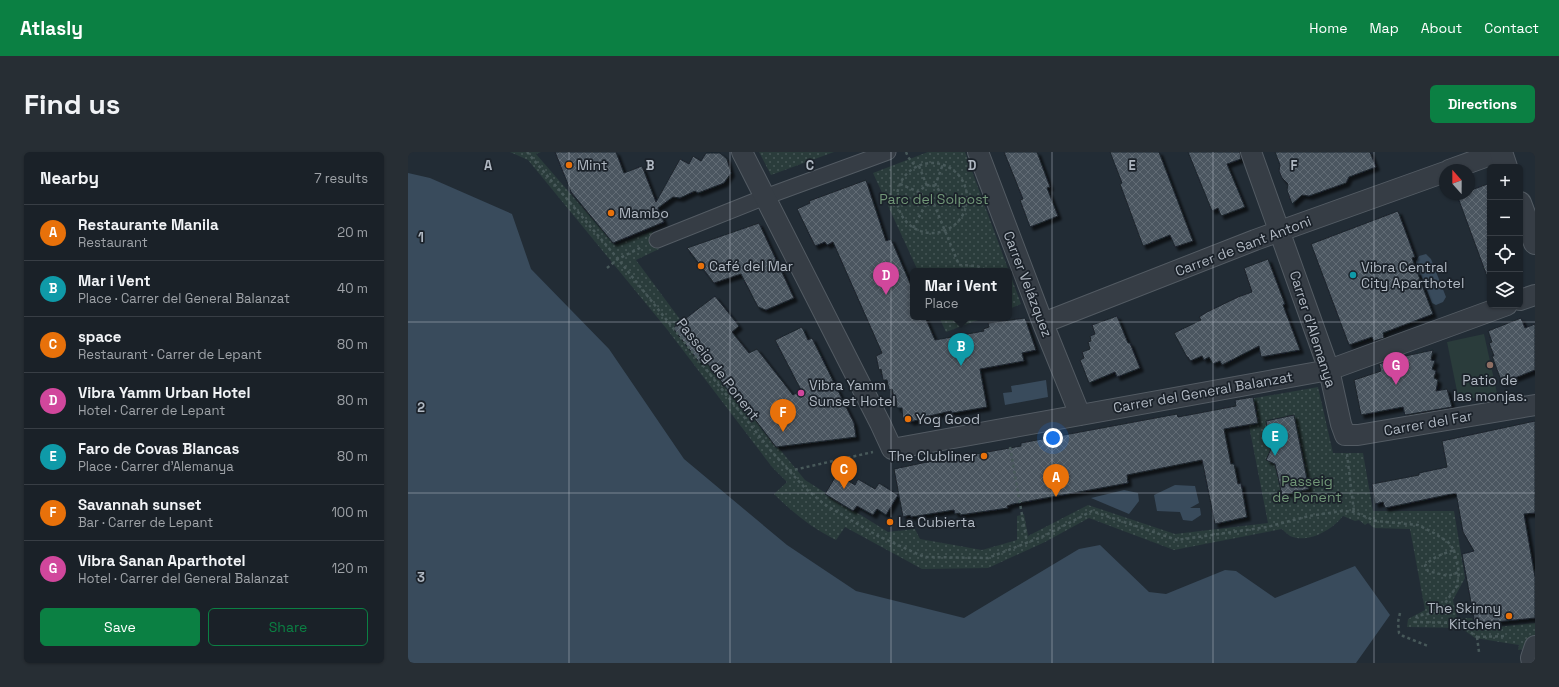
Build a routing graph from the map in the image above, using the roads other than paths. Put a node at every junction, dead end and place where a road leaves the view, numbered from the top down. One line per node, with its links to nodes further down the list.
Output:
1 (742, 152): 9 (street)
2 (888, 152): 9 (street)
3 (978, 152): 17 (street, Carrer Velázquez)
4 (1251, 152): 11 (street, Carrer d'Alemanya)
5 (1500, 152): 6 (street); 7 (street)
6 (1466, 164)
7 (1505, 164)
8 (1439, 174): 11 (street, Carrer de Sant Antoni)
9 (765, 198): 12 (street); 20 (street, Carrer del General Balanzat)
10 (1523, 211): 13 (street)
11 (1280, 231): 17 (street, Carrer de Sant Antoni); 18 (street, Carrer d'Alemanya)
12 (657, 240)
13 (1535, 244)
14 (1535, 295): 15 (street)
15 (1523, 299)
16 (1499, 308): 18 (street, Carrer del General Balanzat)
17 (1043, 323): 20 (street, Carrer Velázquez)
18 (1329, 370): 20 (street, Carrer del General Balanzat); 21 (street, Carrer d'Alemanya)
19 (1535, 405): 21 (street, Carrer del Far)
20 (1080, 415)
21 (1345, 435)
22 (1535, 646): 23 (street)
23 (1532, 663)

